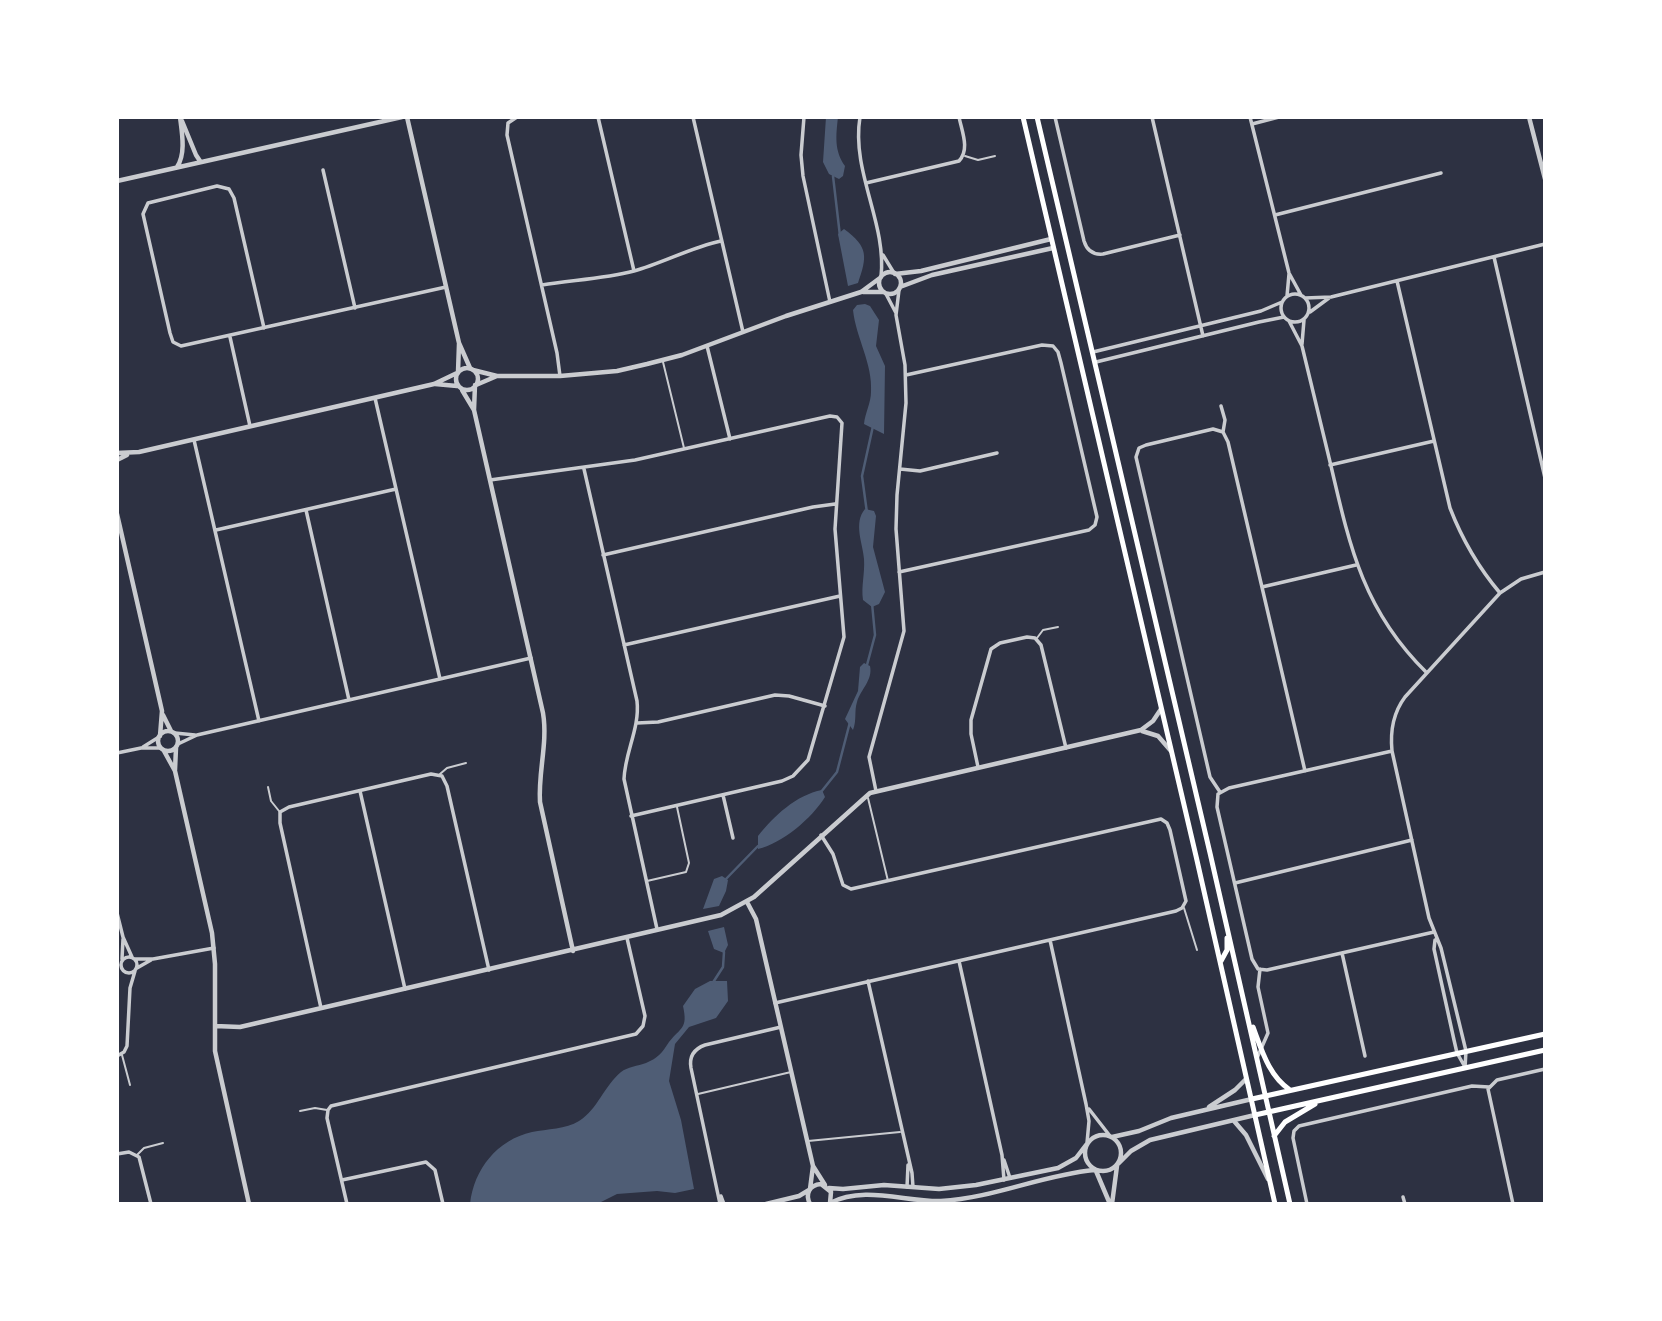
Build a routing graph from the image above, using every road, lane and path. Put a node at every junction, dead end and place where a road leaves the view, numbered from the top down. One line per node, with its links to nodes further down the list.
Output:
1 (404, 117): 18 (street); 40 (street)
2 (517, 117): 39 (street)
3 (598, 117): 34 (street)
4 (693, 117): 29 (street)
5 (804, 117): 47 (street)
6 (860, 117): 24 (street)
7 (959, 117): 16 (street)
8 (1023, 117): 27 (main road)
9 (1037, 117): 28 (main road)
10 (1055, 117): 26 (street)
11 (1152, 117): 26 (street)
12 (1250, 117): 15 (street)
13 (1279, 117): 15 (street)
14 (1529, 117): 22 (street)
15 (1252, 124): 25 (street)
16 (964, 155): 17 (lane); 24 (street)
17 (995, 156)
18 (201, 161): 19 (street); 19 (street)
19 (177, 167): 23 (street)
20 (323, 170): 49 (street)
21 (1441, 173): 25 (street)
22 (1545, 179)
23 (117, 181)
24 (866, 183): 32 (street)
25 (1275, 215): 35 (street)
26 (1180, 235): 55 (street)
27 (1051, 239): 28 (main road); 31 (main road); 36 (street)
28 (1066, 239): 31 (main road); 63 (main road)
29 (721, 241): 34 (street); 57 (street)
30 (1545, 244): 33 (street)
31 (1053, 248): 41 (street); 65 (main road)
32 (882, 253): 36 (street); 37 (street)
33 (1494, 257): 38 (street); 91 (street)
34 (634, 271): 39 (street)
35 (1289, 273): 44 (street); 45 (street)
36 (895, 274): 37 (street); 41 (street)
37 (880, 278): 42 (street); 43 (street)
38 (1397, 281): 46 (street); 82 (street)
39 (542, 285): 71 (street)
40 (446, 287): 49 (street); 60 (street)
41 (900, 288): 43 (street); 51 (street)
42 (861, 292): 43 (street); 47 (street)
43 (885, 293): 51 (street)
44 (1287, 296): 45 (street); 48 (street)
45 (1303, 296): 46 (street); 50 (street)
46 (1331, 297): 50 (street)
47 (830, 302): 57 (street)
48 (1282, 302): 52 (street); 55 (street)
49 (355, 308): 56 (street)
50 (1308, 313): 53 (street)
51 (897, 315): 69 (street)
52 (1284, 317): 54 (street); 58 (street)
53 (1304, 319): 54 (street); 62 (street)
54 (1289, 321): 62 (street)
55 (1201, 326): 58 (street); 63 (street)
56 (264, 328): 59 (street); 59 (street)
57 (743, 332): 61 (street)
58 (1203, 336): 66 (street)
59 (230, 337): 78 (street)
60 (459, 343): 67 (street); 68 (street)
61 (707, 346): 64 (street); 81 (street)
62 (1302, 346): 88 (street)
63 (1093, 352): 65 (main road); 66 (main road)
64 (663, 360): 71 (street); 83 (lane)
65 (1080, 361): 66 (main road); 113 (main road)
66 (1095, 362): 151 (main road)
67 (471, 369): 68 (street); 70 (street); 73 (street)
68 (458, 372): 72 (street); 74 (street)
69 (906, 375): 90 (street); 100 (street)
70 (497, 376): 71 (street); 73 (street)
71 (559, 376)
72 (434, 384): 74 (street); 75 (street)
73 (475, 385): 74 (street); 77 (street)
74 (460, 388): 77 (street)
75 (375, 397): 78 (street); 93 (street)
76 (1221, 406): 79 (street)
77 (474, 410): 92 (street)
78 (250, 426): 80 (street)
79 (1223, 432): 102 (street); 136 (street)
80 (194, 439): 85 (street); 97 (street)
81 (730, 439): 83 (street); 94 (street)
82 (1434, 442): 88 (street); 103 (street)
83 (684, 449): 89 (street)
84 (117, 453): 85 (street)
85 (131, 453): 87 (street)
86 (997, 453): 90 (street)
87 (117, 460)
88 (1330, 465): 99 (street)
89 (584, 468): 92 (street); 98 (street)
90 (900, 470): 100 (street)
91 (1545, 478)
92 (490, 480): 108 (street)
93 (396, 489): 95 (street); 110 (street)
94 (835, 505): 98 (street); 104 (street)
95 (306, 510): 97 (street); 111 (street)
96 (117, 514): 114 (street)
97 (216, 530): 115 (street)
98 (603, 555): 107 (street)
99 (1356, 565): 102 (street); 109 (street)
100 (899, 572): 135 (street)
101 (1545, 572): 103 (street)
102 (1262, 587): 131 (street)
103 (1500, 593): 109 (street)
104 (840, 596): 107 (street); 112 (street)
105 (1058, 626): 106 (lane)
106 (1037, 639): 123 (street); 129 (street)
107 (624, 645): 116 (street)
108 (531, 658): 110 (street); 159 (street)
109 (1426, 672): 125 (street)
110 (440, 679): 111 (street)
111 (349, 700): 115 (street)
112 (825, 706): 116 (street); 138 (street)
113 (1161, 707): 117 (street); 127 (main road)
114 (162, 711): 118 (street); 120 (street)
115 (259, 721): 119 (street)
116 (637, 723): 141 (street)
117 (1141, 730): 123 (street); 127 (street)
118 (173, 732): 119 (street); 120 (street); 121 (street)
119 (197, 735): 121 (street)
120 (159, 736): 122 (street); 124 (street)
121 (177, 746): 124 (street); 130 (street)
122 (141, 748): 124 (street); 126 (street)
123 (1066, 748): 129 (street)
124 (162, 749): 130 (street)
125 (1392, 751): 131 (street); 144 (street)
126 (117, 753)
127 (1172, 753): 164 (main road)
128 (466, 763): 132 (lane)
129 (978, 767): 135 (street)
130 (175, 771): 157 (street)
131 (1304, 771): 136 (street)
132 (440, 775): 134 (street); 168 (street)
133 (268, 787): 140 (lane)
134 (360, 790): 140 (street); 173 (street)
135 (876, 791): 137 (street)
136 (1220, 792): 147 (street)
137 (867, 794): 142 (street); 146 (lane)
138 (723, 795): 139 (street); 143 (street)
139 (677, 805): 141 (street); 145 (lane)
140 (280, 812): 176 (street)
141 (631, 816): 145 (street)
142 (821, 835): 146 (street); 148 (street)
143 (733, 838)
144 (1412, 840): 147 (street); 153 (street)
145 (646, 881): 152 (street)
146 (888, 882): 149 (street)
147 (1235, 883): 167 (street)
148 (747, 902): 152 (street); 174 (street)
149 (1184, 906): 156 (street); 158 (lane)
150 (117, 913): 154 (street)
151 (1225, 918): 164 (main road); 175 (main road)
152 (658, 931): 155 (street)
153 (1434, 935): 160 (street); 182 (street); 183 (street)
154 (123, 937): 161 (street); 165 (street)
155 (627, 938): 159 (street); 201 (street)
156 (1050, 940): 163 (street); 198 (street)
157 (214, 948): 162 (street); 177 (street)
158 (1196, 950)
159 (573, 951): 168 (street)
160 (1342, 953): 167 (street); 185 (street)
161 (133, 958): 162 (street); 165 (street); 166 (street)
162 (153, 959): 166 (street)
163 (959, 961): 171 (street); 216 (street)
164 (1220, 961): 190 (main road)
165 (120, 962): 170 (street)
166 (136, 969): 170 (street); 172 (street)
167 (1260, 969): 181 (street)
168 (489, 970): 173 (street)
169 (117, 971): 170 (street)
170 (124, 972): 172 (street)
171 (868, 981): 174 (street); 205 (street)
172 (130, 988): 184 (street)
173 (405, 989): 176 (street)
174 (775, 1003): 178 (street)
175 (1245, 1005): 181 (main road); 186 (main road)
176 (321, 1008): 177 (street)
177 (215, 1026): 225 (street)
178 (781, 1027): 189 (street); 194 (street)
179 (1545, 1034): 182 (main road)
180 (1545, 1050): 187 (main road)
181 (1262, 1051): 186 (street); 193 (main road)
182 (1466, 1051): 183 (main road); 187 (street)
183 (1457, 1053): 187 (street); 193 (main road)
184 (119, 1055): 191 (lane)
185 (1365, 1056)
186 (1257, 1058): 195 (main road)
187 (1465, 1068): 197 (main road)
188 (1545, 1069): 192 (street)
189 (791, 1072): 194 (lane); 208 (street)
190 (1246, 1076): 196 (main road); 199 (street)
191 (130, 1084)
192 (1489, 1087): 234 (street); 236 (street)
193 (1290, 1091): 195 (main road)
194 (697, 1094): 228 (street)
195 (1266, 1096): 196 (main road); 202 (main road)
196 (1252, 1099): 199 (street); 203 (main road)
197 (1323, 1100): 202 (main road); 206 (main road)
198 (1086, 1104): 207 (street); 210 (street)
199 (1205, 1110): 207 (street)
200 (300, 1111): 201 (lane)
201 (328, 1111): 217 (street)
202 (1269, 1112): 203 (main road); 206 (main road)
203 (1255, 1115): 204 (street); 218 (main road)
204 (1233, 1120): 213 (street); 218 (street)
205 (901, 1132): 208 (lane); 220 (street)
206 (1275, 1136): 233 (main road)
207 (1111, 1137): 210 (street); 213 (street)
208 (807, 1141): 214 (street)
209 (163, 1143): 212 (lane)
210 (1087, 1144): 215 (street); 216 (street)
211 (117, 1154): 212 (street)
212 (137, 1155): 224 (street)
213 (1118, 1164): 215 (street); 231 (street)
214 (813, 1166): 219 (street); 221 (street)
215 (1095, 1170): 223 (street); 231 (street)
216 (1007, 1179): 220 (street)
217 (342, 1180): 226 (street); 227 (street)
218 (1271, 1186): 232 (main road)
219 (827, 1187): 220 (street); 221 (street); 223 (street)
220 (910, 1188)
221 (810, 1189): 229 (street); 230 (street)
222 (1404, 1197): 235 (street)
223 (830, 1203)
224 (151, 1204)
225 (249, 1204)
226 (347, 1204)
227 (443, 1204)
228 (722, 1204)
229 (766, 1204)
230 (810, 1204)
231 (1111, 1204)
232 (1275, 1204)
233 (1290, 1204)
234 (1307, 1204)
235 (1405, 1204)
236 (1513, 1204)

